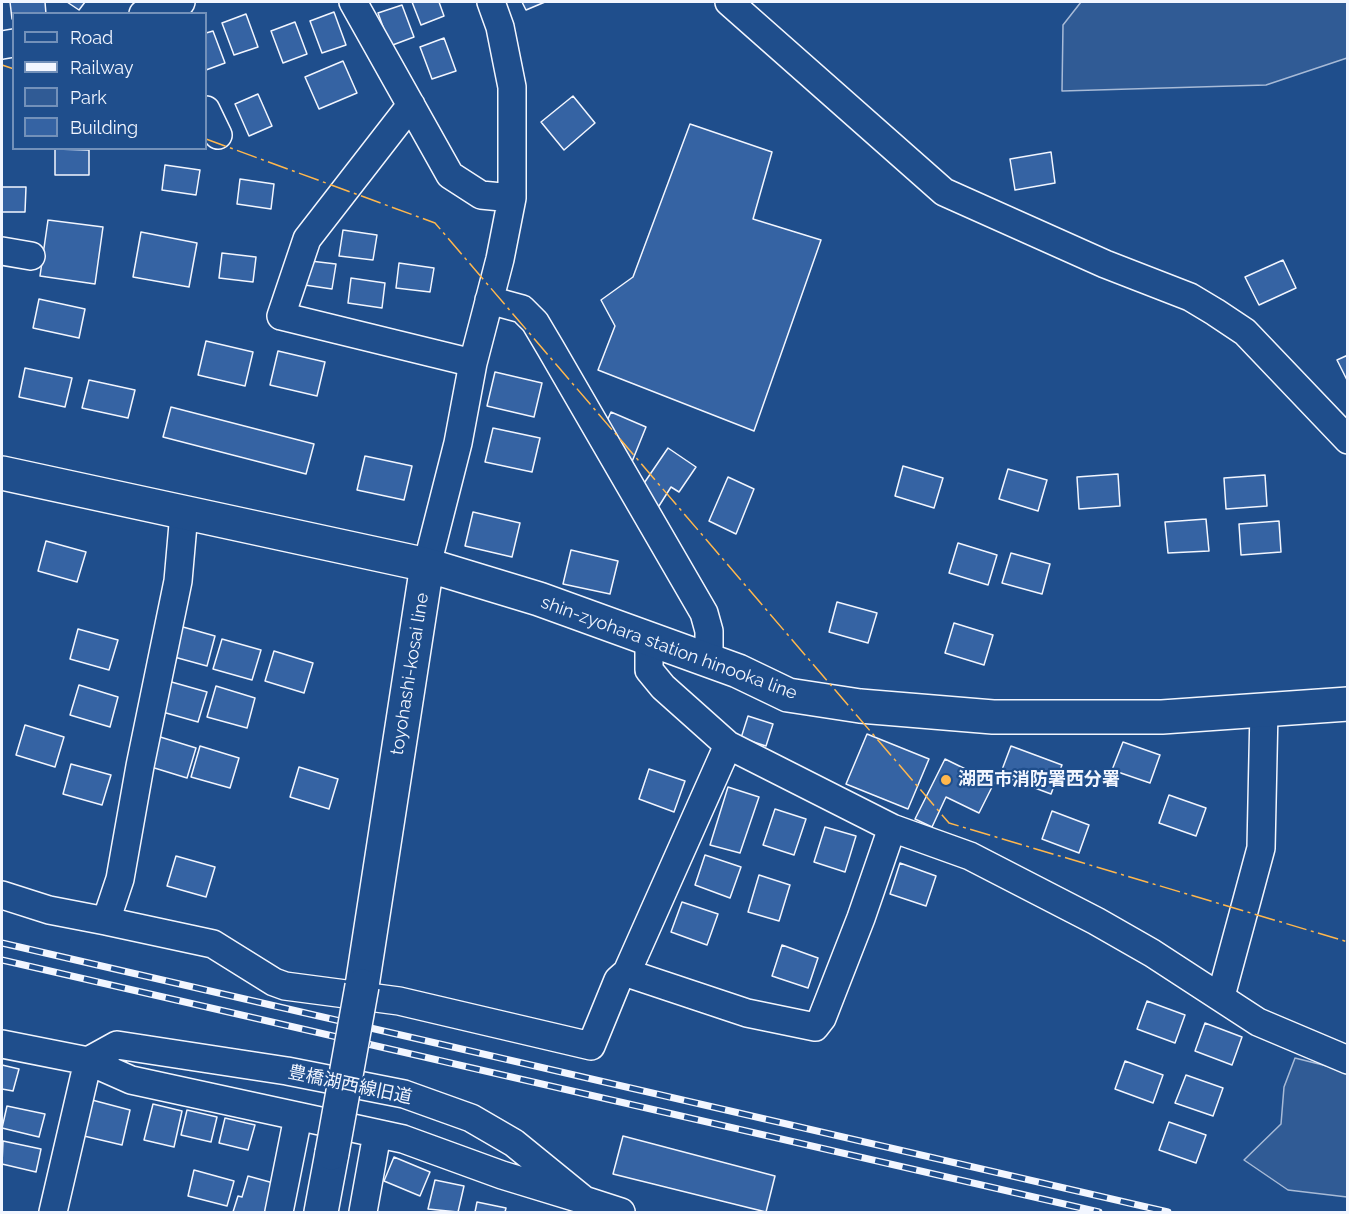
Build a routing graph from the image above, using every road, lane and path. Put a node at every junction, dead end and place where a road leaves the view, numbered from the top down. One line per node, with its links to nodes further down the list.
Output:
1 (181, 2): 5 (street)
2 (354, 2): 6 (street)
3 (491, 2): 9 (street)
4 (729, 2): 14 (street)
5 (152, 12)
6 (411, 105): 9 (street); 13 (street)
7 (207, 112): 8 (street)
8 (218, 135)
9 (512, 198): 12 (street)
10 (2, 250): 11 (street)
11 (31, 256)
12 (489, 300): 13 (street); 19 (street)
13 (473, 363): 17 (street)
14 (1347, 440)
15 (2, 473): 16 (main road)
16 (184, 513): 17 (main road); 25 (street)
17 (427, 565): 18 (main road, shin-zyohara station hinooka line); 36 (main road, toyohashi-kosai line, bridge)
18 (649, 639): 19 (main road, shin-zyohara station hinooka line); 22 (street)
19 (708, 662): 21 (main road, shin-zyohara station hinooka line)
20 (1347, 704): 21 (main road, shin-zyohara station hinooka line)
21 (1264, 710): 27 (street)
22 (728, 745): 23 (street); 26 (street)
23 (892, 828): 26 (street); 27 (street)
24 (2, 896): 25 (street)
25 (106, 921): 26 (street)
26 (627, 973)
27 (1221, 996): 29 (street)
28 (2, 1044): 30 (street)
29 (1347, 1060)
30 (88, 1061): 31 (street); 33 (street, 豊橋湖西線旧道); 34 (street)
31 (298, 1117): 32 (street); 35 (street)
32 (377, 1134): 33 (street); 37 (street)
33 (584, 1200): 38 (street, 豊橋湖西線旧道)
34 (53, 1212)
35 (279, 1212)
36 (321, 1212)
37 (363, 1212)
38 (621, 1212)

